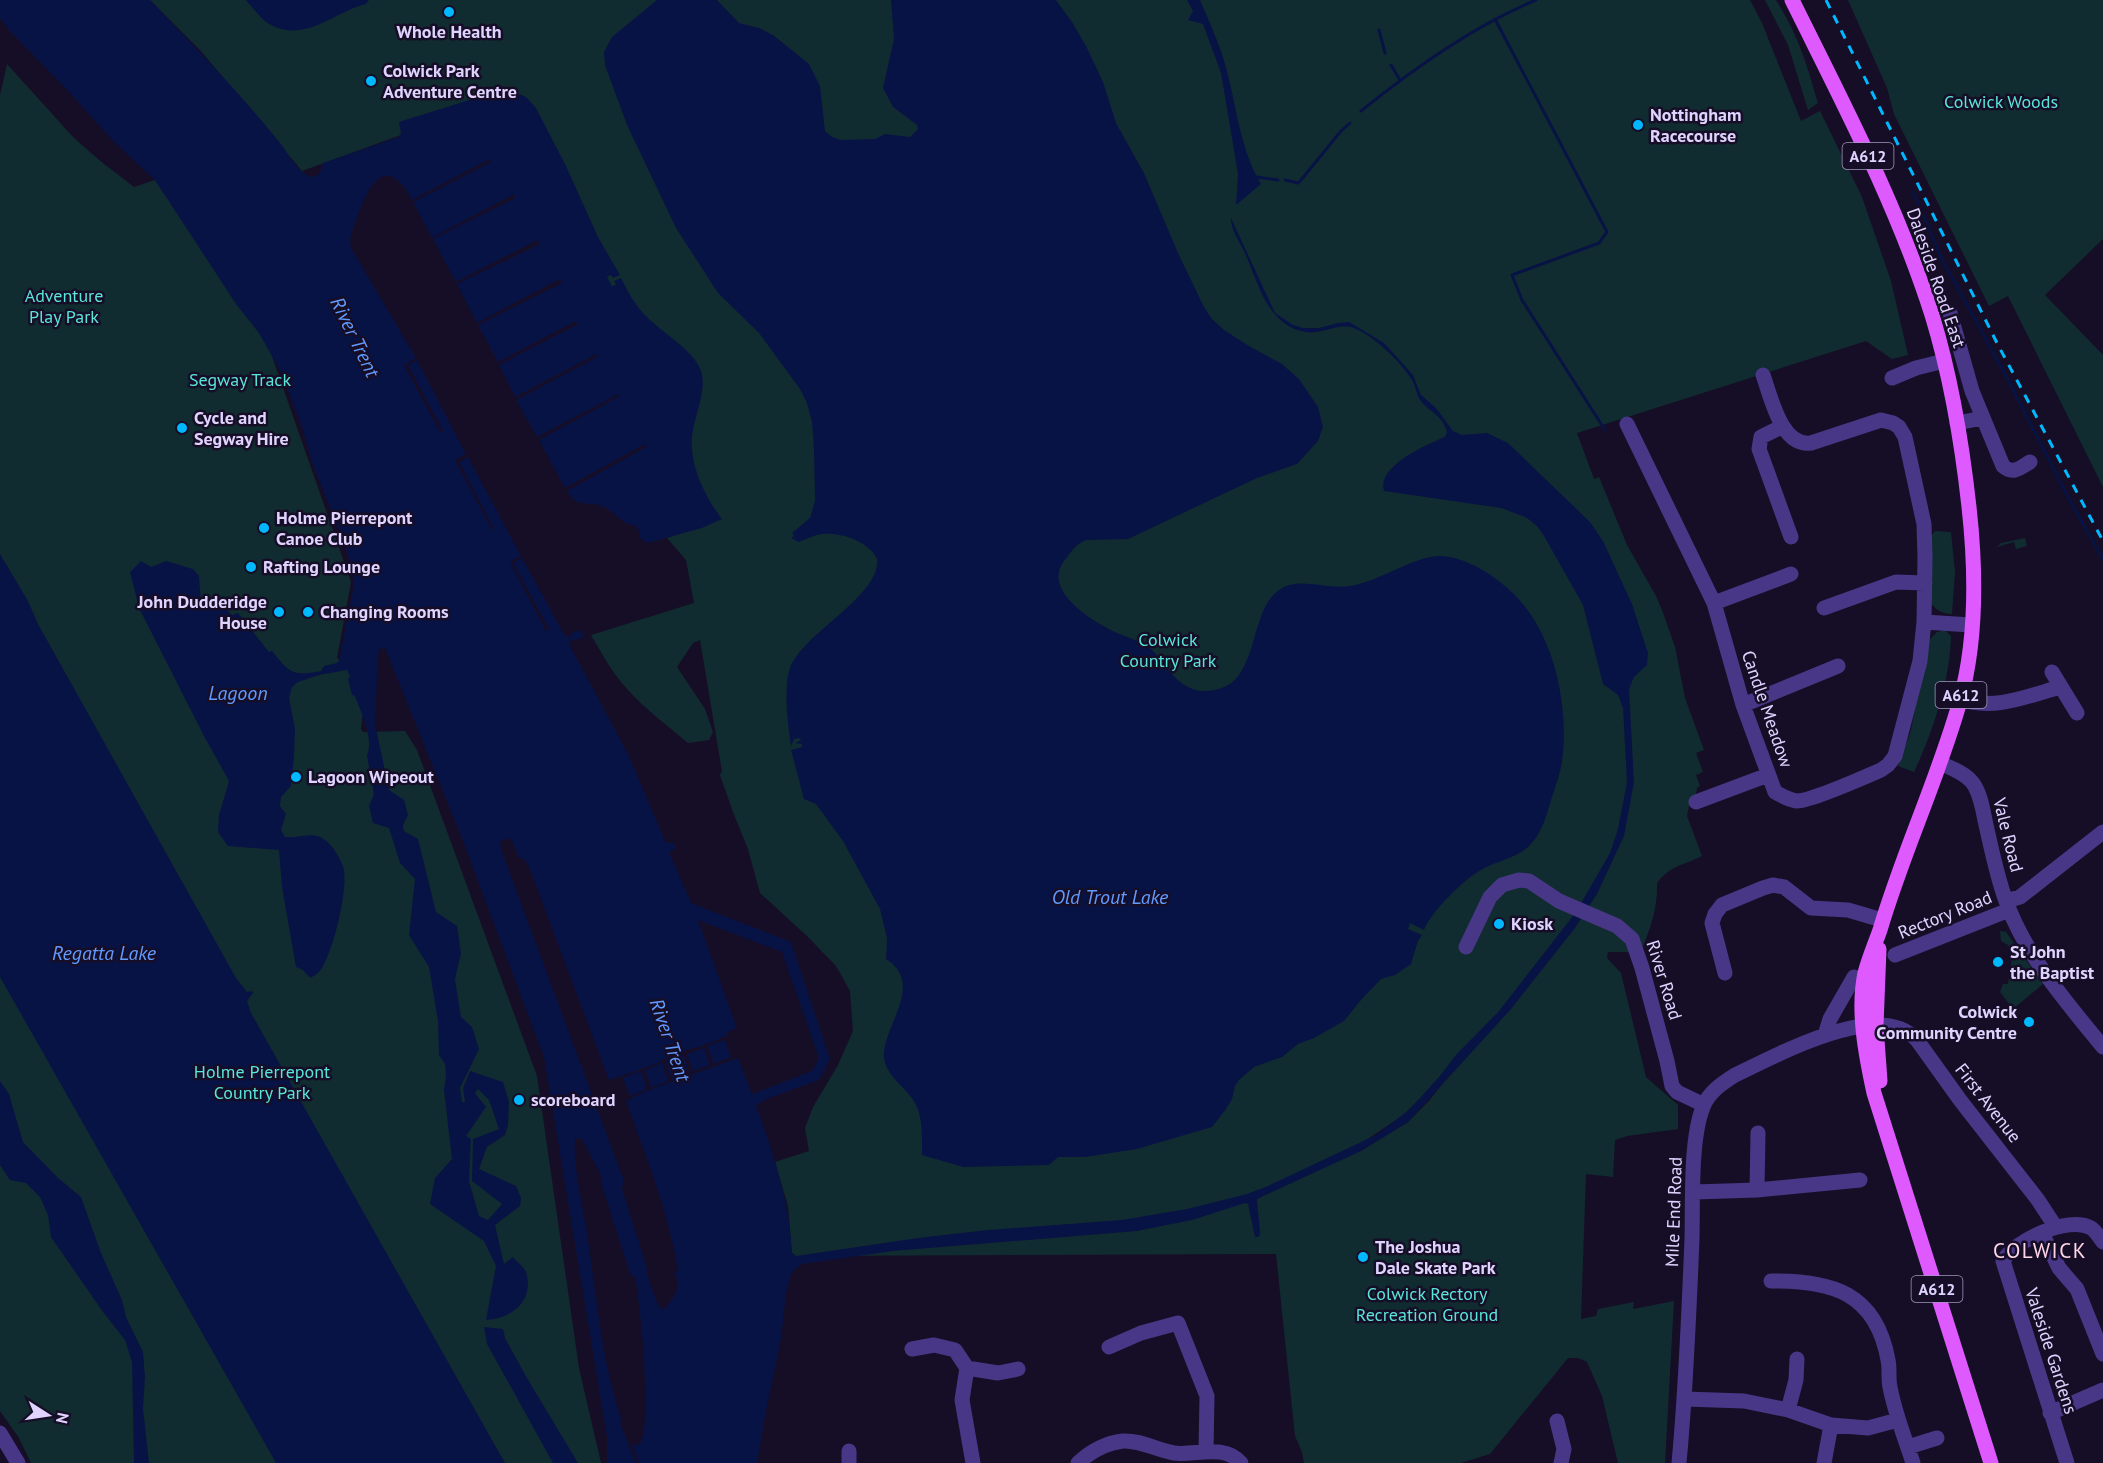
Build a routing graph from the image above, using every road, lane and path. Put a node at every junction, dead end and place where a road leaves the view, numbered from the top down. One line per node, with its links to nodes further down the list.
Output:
1 (1792, 0): 3 (main road, Daleside Road East / A612)
2 (1953, 317): 6 (street)
3 (1944, 362): 5 (street); 7 (main road, Daleside Road East / A612)
4 (1763, 375): 9 (street)
5 (1892, 378)
6 (1983, 418): 7 (street); 10 (street)
7 (1957, 423): 17 (main road, Daleside Road East / A612)
8 (1627, 424): 14 (street, Candle Meadow)
9 (1783, 426): 11 (street); 13 (street, Candle Meadow)
10 (2030, 462)
11 (1791, 537)
12 (1791, 574): 14 (street)
13 (1925, 582): 15 (street); 16 (street, Candle Meadow)
14 (1714, 603): 22 (street, Candle Meadow)
15 (1824, 608)
16 (1924, 622): 17 (street); 25 (street, Candle Meadow)
17 (1971, 625): 21 (main road, A612)
18 (1829, 664): 22 (street)
19 (2052, 672): 20 (street)
20 (2060, 687): 21 (street); 23 (street)
21 (1960, 699): 24 (main road, A612)
22 (1743, 705): 25 (street, Candle Meadow)
23 (2077, 713)
24 (1940, 763): 28 (street, Vale Road); 29 (main road, A612)
25 (1768, 775): 26 (street)
26 (1701, 796)
27 (2103, 832): 28 (street, Rectory Road)
28 (2008, 906): 31 (street, Rectory Road); 36 (street, Vale Road)
29 (1881, 924): 32 (street); 34 (main road, A612)
30 (1470, 948): 37 (street, River Road)
31 (1895, 955)
32 (1725, 973)
33 (1854, 977): 35 (street)
34 (1870, 1026): 35 (street, Mile End Road); 42 (street, First Avenue); 70 (main road, A612)
35 (1825, 1035): 37 (street, Mile End Road)
36 (2102, 1045)
37 (1704, 1105): 41 (street, Mile End Road)
38 (1758, 1133): 40 (street)
39 (1852, 1178): 40 (street)
40 (1757, 1190): 41 (street)
41 (1694, 1192): 52 (street, Mile End Road)
42 (2049, 1229): 43 (street); 47 (street, First Avenue); 54 (street, Valeside Gardens)
43 (2103, 1242)
44 (1771, 1281): 55 (street)
45 (916, 1344): 49 (street)
46 (1109, 1347): 61 (street)
47 (2103, 1354)
48 (1797, 1359): 53 (street)
49 (968, 1368): 50 (street); 63 (street)
50 (1018, 1369)
51 (2103, 1390): 54 (street)
52 (1685, 1399): 53 (street); 67 (street, Mile End Road)
53 (1788, 1410): 57 (street)
54 (2050, 1413): 71 (street, Valeside Gardens)
55 (1898, 1420): 57 (street); 60 (street)
56 (1557, 1421): 66 (street)
57 (1831, 1425): 68 (street)
58 (0, 1433): 62 (street)
59 (1937, 1438): 60 (street)
60 (1908, 1447): 69 (street)
61 (1206, 1451): 64 (street); 65 (street)
62 (18, 1463)
63 (973, 1463)
64 (1078, 1463)
65 (1241, 1463)
66 (1560, 1463)
67 (1679, 1463)
68 (1824, 1463)
69 (1913, 1463)
70 (1991, 1463)
71 (2067, 1463)

